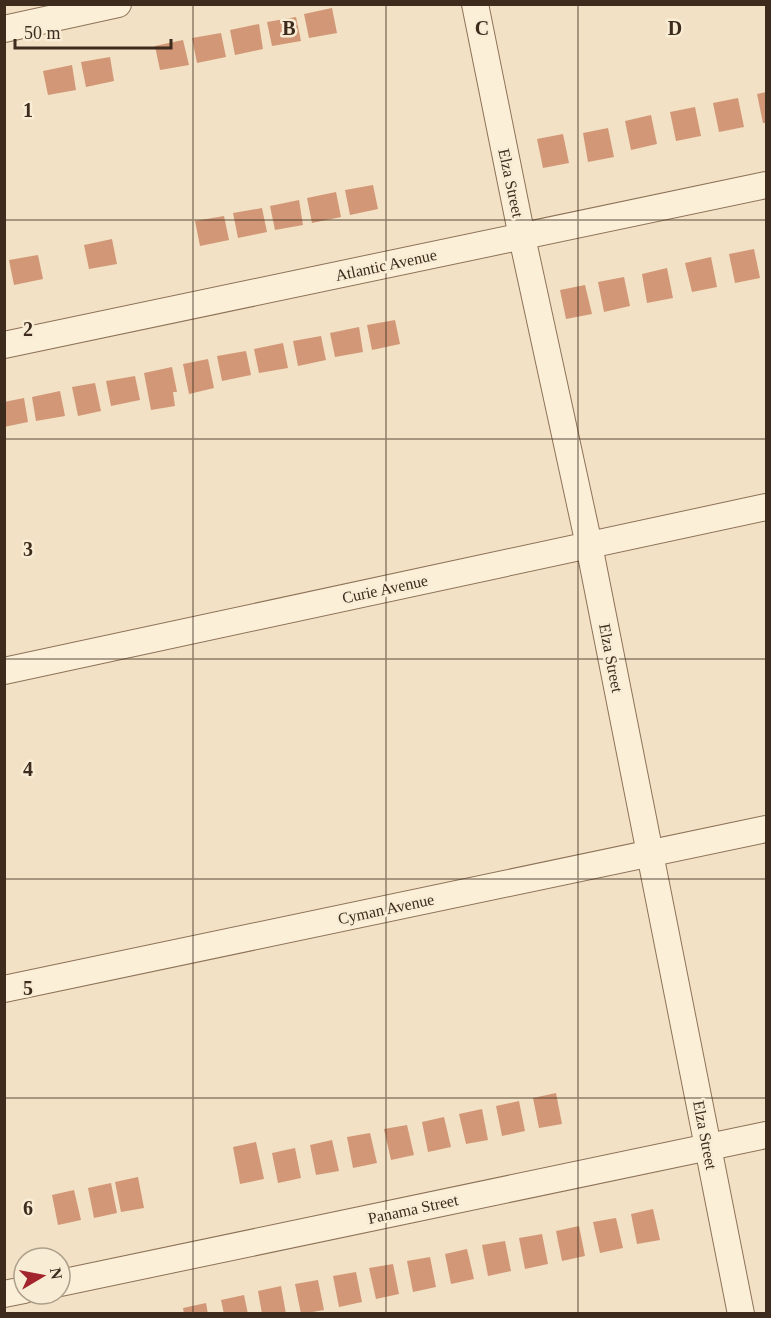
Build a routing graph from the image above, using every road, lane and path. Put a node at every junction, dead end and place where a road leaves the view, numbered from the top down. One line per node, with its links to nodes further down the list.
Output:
1 (118, 4): 3 (street)
2 (475, 4): 5 (street, Elza Street)
3 (4, 29)
4 (766, 185): 5 (street, Atlantic Avenue)
5 (522, 237): 6 (street, Atlantic Avenue); 8 (street, Elza Street)
6 (4, 345)
7 (766, 507): 8 (street, Curie Avenue)
8 (589, 545): 9 (street, Curie Avenue); 11 (street, Elza Street)
9 (4, 671)
10 (766, 829): 11 (street, Cyman Avenue)
11 (649, 854): 12 (street, Cyman Avenue); 14 (street, Elza Street)
12 (4, 989)
13 (766, 1135): 14 (street, Panama Street)
14 (707, 1147): 15 (street, Panama Street); 16 (street, Elza Street)
15 (72, 1279)
16 (741, 1314)

